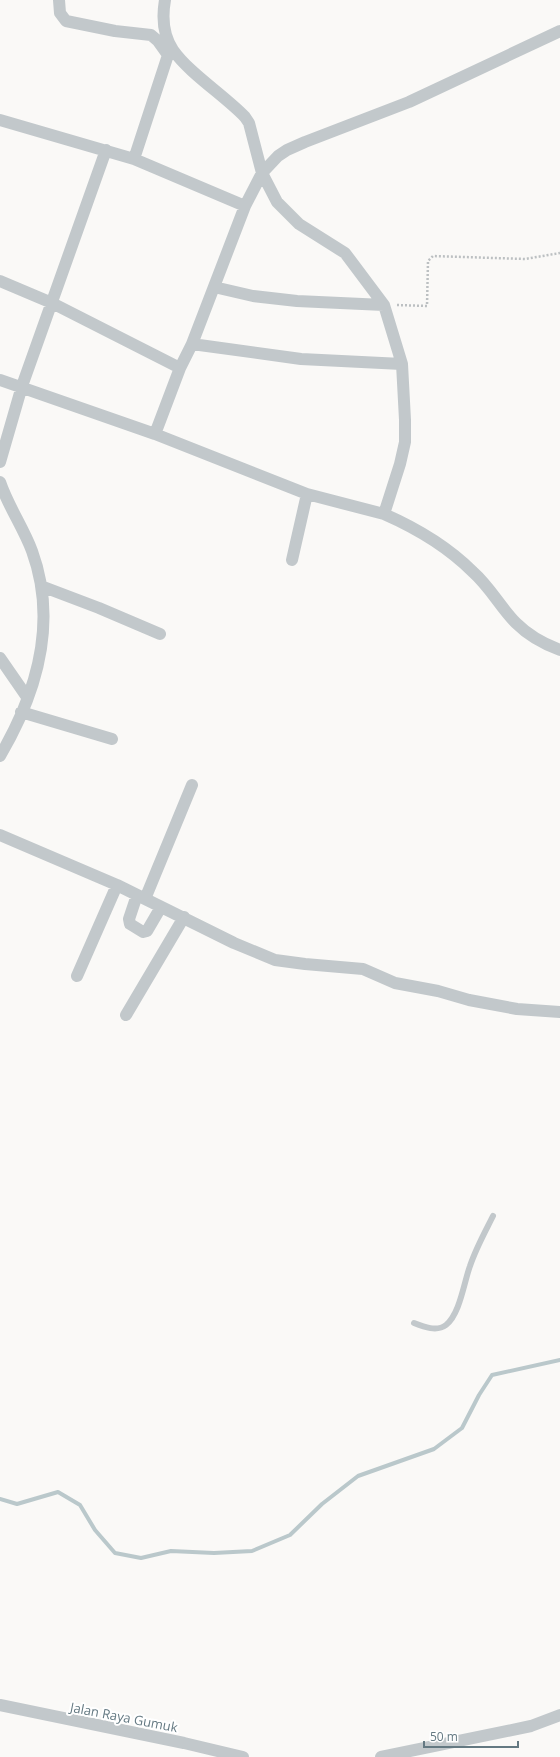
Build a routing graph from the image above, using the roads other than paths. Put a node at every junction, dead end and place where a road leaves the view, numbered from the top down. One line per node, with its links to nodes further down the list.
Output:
1 (59, 0): 4 (street)
2 (165, 0): 4 (street)
3 (560, 32): 8 (street)
4 (170, 52): 7 (street); 8 (street)
5 (0, 120): 6 (street)
6 (106, 150): 7 (street); 12 (street)
7 (134, 159): 9 (street)
8 (262, 173): 9 (street); 13 (street)
9 (245, 206): 11 (street)
10 (0, 282): 12 (street)
11 (214, 287): 13 (street); 14 (street)
12 (52, 303): 16 (street); 18 (street)
13 (384, 305): 15 (street)
14 (192, 344): 15 (street); 16 (street)
15 (402, 364): 23 (street)
16 (180, 368): 19 (street)
17 (0, 380): 18 (street)
18 (22, 386): 19 (street); 20 (street)
19 (155, 434): 22 (street)
20 (0, 462)
21 (0, 482): 25 (street)
22 (307, 494): 23 (street); 24 (street)
23 (384, 514): 27 (street)
24 (292, 560)
25 (41, 586): 26 (street); 29 (street)
26 (160, 634)
27 (560, 650)
28 (0, 658): 29 (street)
29 (27, 697): 30 (street)
30 (21, 712): 31 (street); 32 (street)
31 (112, 739)
32 (4, 742): 33 (street)
33 (0, 756)
34 (192, 785): 37 (street)
35 (0, 835): 36 (street)
36 (117, 885): 37 (street); 40 (street)
37 (141, 897): 38 (street); 38 (street)
38 (160, 907): 39 (street)
39 (184, 917): 41 (street); 42 (street)
40 (77, 976)
41 (560, 1012)
42 (126, 1015)
43 (493, 1216): 44 (lane)
44 (414, 1323)
45 (0, 1705): 47 (street, Jalan Raya Gumuk)
46 (560, 1715): 48 (street)
47 (243, 1757)
48 (381, 1757)

